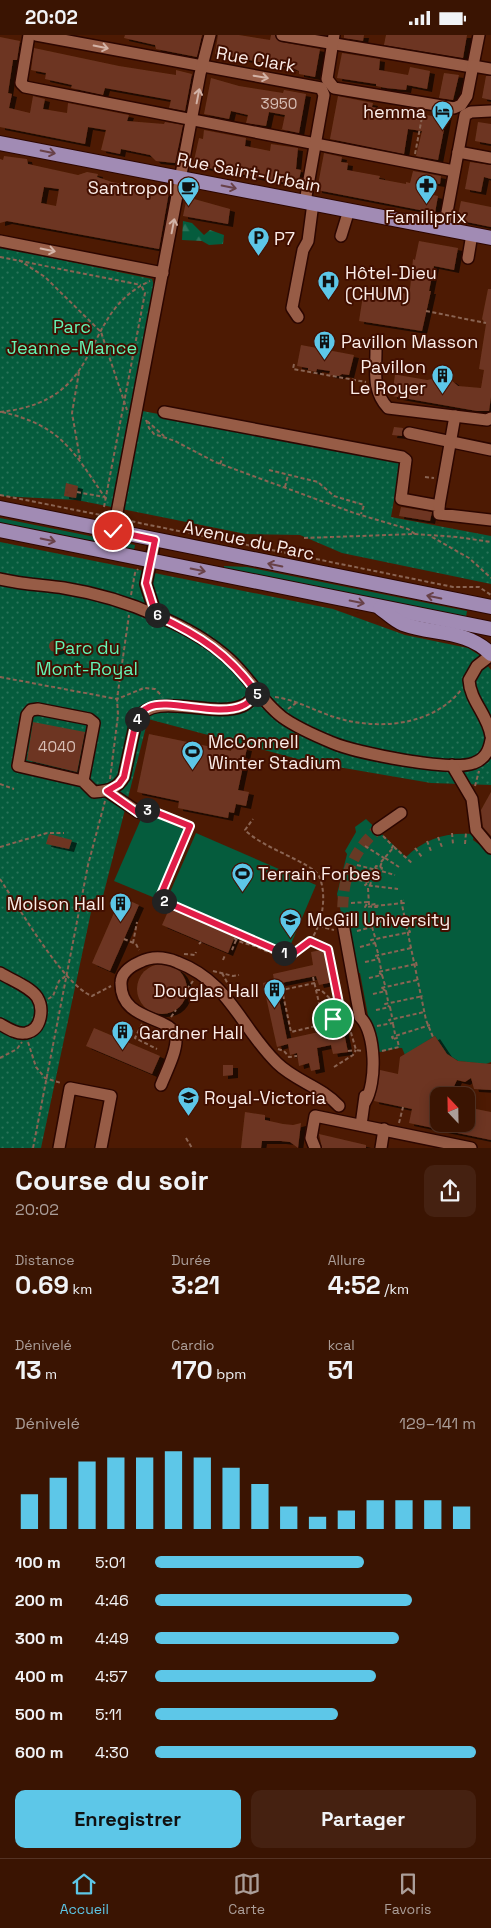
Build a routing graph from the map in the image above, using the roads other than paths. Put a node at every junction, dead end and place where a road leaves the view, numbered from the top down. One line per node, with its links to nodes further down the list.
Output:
1 (29, 35): 13 (street)
2 (36, 35): 8 (street, Rue Clark, one-way to 8)
3 (210, 35): 8 (street)
4 (282, 35): 6 (street)
5 (479, 35): 7 (street)
6 (334, 39): 7 (street); 10 (street)
7 (473, 66): 9 (street); 11 (street)
8 (203, 67): 10 (street, Rue Clark, one-way to 10); 13 (street, one-way to 8)
9 (491, 69)
10 (326, 87): 11 (street, Rue Clark); 15 (street)
11 (463, 110): 12 (street, Rue Clark); 16 (street)
12 (491, 111)
13 (193, 121): 15 (street); 19 (street)
14 (0, 143): 19 (main road, Rue Saint-Urbain, one-way to 19)
15 (316, 145): 18 (street); 20 (street)
16 (458, 152): 17 (street); 18 (street)
17 (491, 158)
18 (454, 171): 22 (street)
19 (182, 178): 20 (main road, Rue Saint-Urbain, one-way to 20); 28 (street, one-way to 19)
20 (310, 205): 21 (main road, Rue Saint-Urbain); 29 (street)
21 (348, 216): 22 (main road, Rue Saint-Urbain); 24 (street)
22 (444, 228): 23 (main road, Rue Saint-Urbain)
23 (472, 234): 25 (main road, Rue Saint-Urbain); 27 (street)
24 (344, 237)
25 (491, 238)
26 (0, 241): 28 (street, one-way to 28)
27 (468, 258)
28 (159, 276): 39 (street)
29 (298, 317)
30 (376, 350): 32 (street)
31 (164, 412): 37 (street)
32 (455, 416): 33 (street); 35 (street)
33 (491, 418)
34 (409, 433): 35 (street)
35 (450, 442): 36 (street); 37 (street)
36 (491, 450)
37 (439, 506): 40 (street)
38 (0, 508): 42 (main road, Avenue du Parc)
39 (116, 518)
40 (491, 521)
41 (0, 530): 43 (main road, one-way to 43)
42 (155, 540): 43 (street); 46 (main road, Avenue du Parc, one-way to 42)
43 (144, 565): 45 (main road, one-way to 45); 47 (street)
44 (0, 579): 47 (street)
45 (378, 606): 49 (main road); 50 (main road)
46 (487, 607): 48 (main road)
47 (156, 615): 51 (street)
48 (491, 623)
49 (491, 629)
50 (489, 656): 52 (street)
51 (260, 696): 54 (street); 56 (street)
52 (491, 735)
53 (491, 740): 54 (street)
54 (452, 765): 60 (street)
55 (83, 781): 55 (street); 56 (street)
56 (107, 791): 57 (street)
57 (138, 813)
58 (400, 813): 59 (street)
59 (380, 832)
60 (491, 848)
61 (343, 924): 66 (street)
62 (0, 973): 63 (street)
63 (0, 1024)
64 (161, 1085): 65 (street)
65 (336, 1120): 66 (street); 70 (street)
66 (361, 1125): 67 (street)
67 (384, 1129): 71 (street); 72 (street)
68 (58, 1148): 69 (street)
69 (101, 1148)
70 (315, 1148)
71 (382, 1148)
72 (471, 1148)

